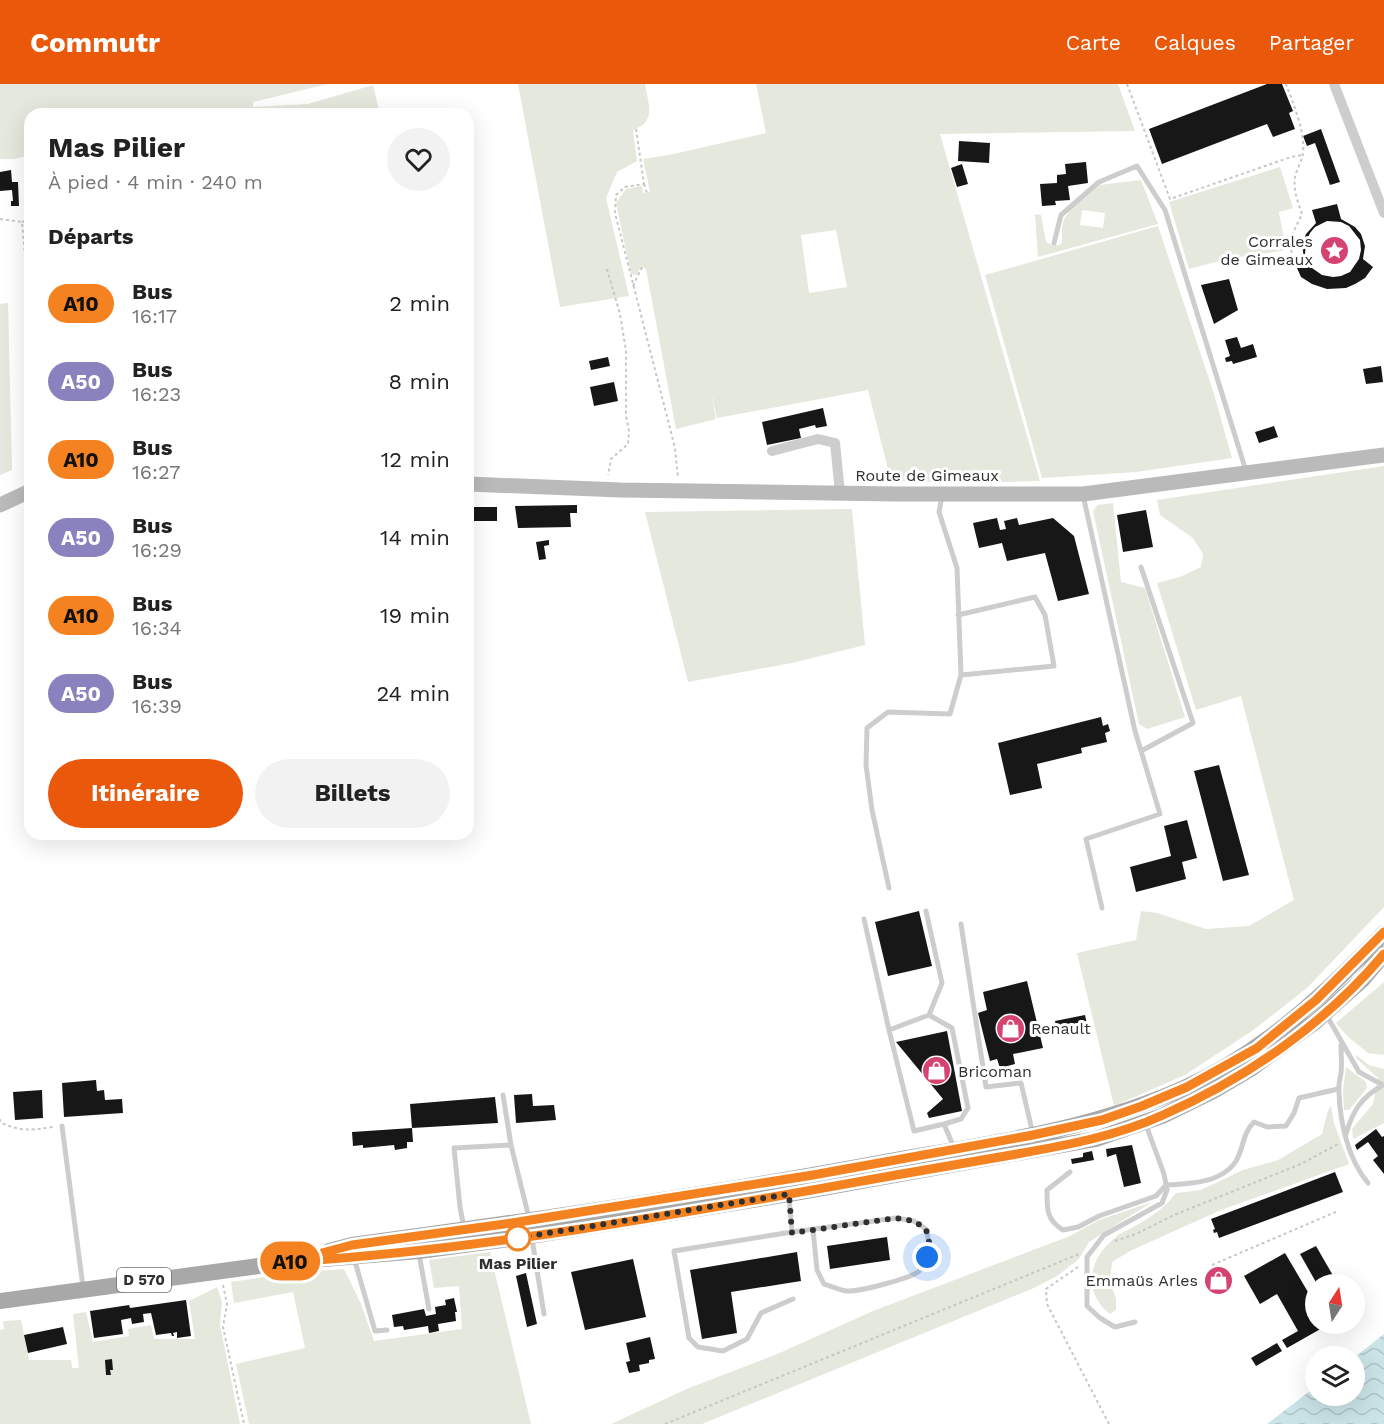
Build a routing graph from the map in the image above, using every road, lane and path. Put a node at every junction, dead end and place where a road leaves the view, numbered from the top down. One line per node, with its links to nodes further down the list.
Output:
1 (1127, 84): 5 (path)
2 (1286, 84): 5 (path)
3 (1334, 84): 8 (street)
4 (636, 129): 6 (path)
5 (1303, 155): 13 (path)
6 (644, 184): 7 (path); 16 (path)
7 (646, 193)
8 (1384, 213)
9 (0, 219): 10 (path)
10 (22, 222): 12 (path)
11 (1054, 243): 19 (lane)
12 (24, 244)
13 (1271, 261)
14 (642, 267): 16 (path)
15 (607, 269): 21 (path)
16 (633, 287): 22 (path)
17 (772, 451): 23 (street)
18 (1384, 455): 19 (street, Route de Gimeaux)
19 (1247, 472): 26 (street, Route de Gimeaux)
20 (474, 483): 21 (street, Route de Gimeaux)
21 (606, 490): 22 (street, Route de Gimeaux)
22 (680, 491): 23 (street, Route de Gimeaux)
23 (840, 493): 25 (street, Route de Gimeaux)
24 (24, 494): 27 (street)
25 (942, 494): 26 (street, Route de Gimeaux); 29 (lane)
26 (1083, 494): 31 (lane)
27 (0, 505)
28 (1141, 567): 31 (lane)
29 (958, 615): 30 (lane); 30 (lane)
30 (961, 675): 32 (lane)
31 (1141, 751): 33 (lane)
32 (889, 888)
33 (1102, 908)
34 (926, 911): 40 (lane)
35 (864, 919): 41 (lane)
36 (961, 924): 50 (lane)
37 (1384, 933): 39 (main road, D 570)
38 (1384, 954): 39 (main road, D 570)
39 (1321, 1007): 42 (lane); 45 (main road, D 570)
40 (929, 1015): 41 (lane); 47 (lane)
41 (889, 1030): 47 (lane)
42 (1341, 1044): 43 (lane); 49 (lane)
43 (1338, 1089): 49 (lane); 56 (lane)
44 (503, 1095): 51 (lane)
45 (1142, 1114): 50 (main road, D 570); 56 (lane)
46 (0, 1119): 48 (path)
47 (944, 1124): 53 (lane)
48 (62, 1126): 69 (lane)
49 (1346, 1134): 55 (lane)
50 (1035, 1143): 53 (main road, D 570)
51 (511, 1145): 59 (lane); 62 (lane)
52 (1333, 1148): 64 (path)
53 (957, 1157): 57 (main road, D 570)
54 (1070, 1172): 56 (lane)
55 (1368, 1183)
56 (1166, 1185): 64 (lane)
57 (788, 1187): 59 (main road, D 570); 61 (lane)
58 (1338, 1211): 67 (path)
59 (531, 1228): 62 (main road, D 570); 73 (lane)
60 (813, 1230): 60 (lane); 61 (lane)
61 (792, 1233): 70 (lane)
62 (466, 1237): 63 (main road, D 570)
63 (418, 1244): 65 (main road, D 570); 72 (lane)
64 (1096, 1246): 66 (lane); 77 (path)
65 (353, 1251): 68 (main road, D 570); 75 (lane)
66 (1087, 1260): 74 (lane); 78 (path)
67 (1212, 1265)
68 (220, 1270): 69 (main road, D 570); 76 (path)
69 (83, 1289): 71 (main road, D 570)
70 (793, 1299)
71 (0, 1301)
72 (429, 1309)
73 (544, 1314)
74 (1135, 1322)
75 (387, 1330)
76 (244, 1424)
77 (665, 1424)
78 (1109, 1424)

